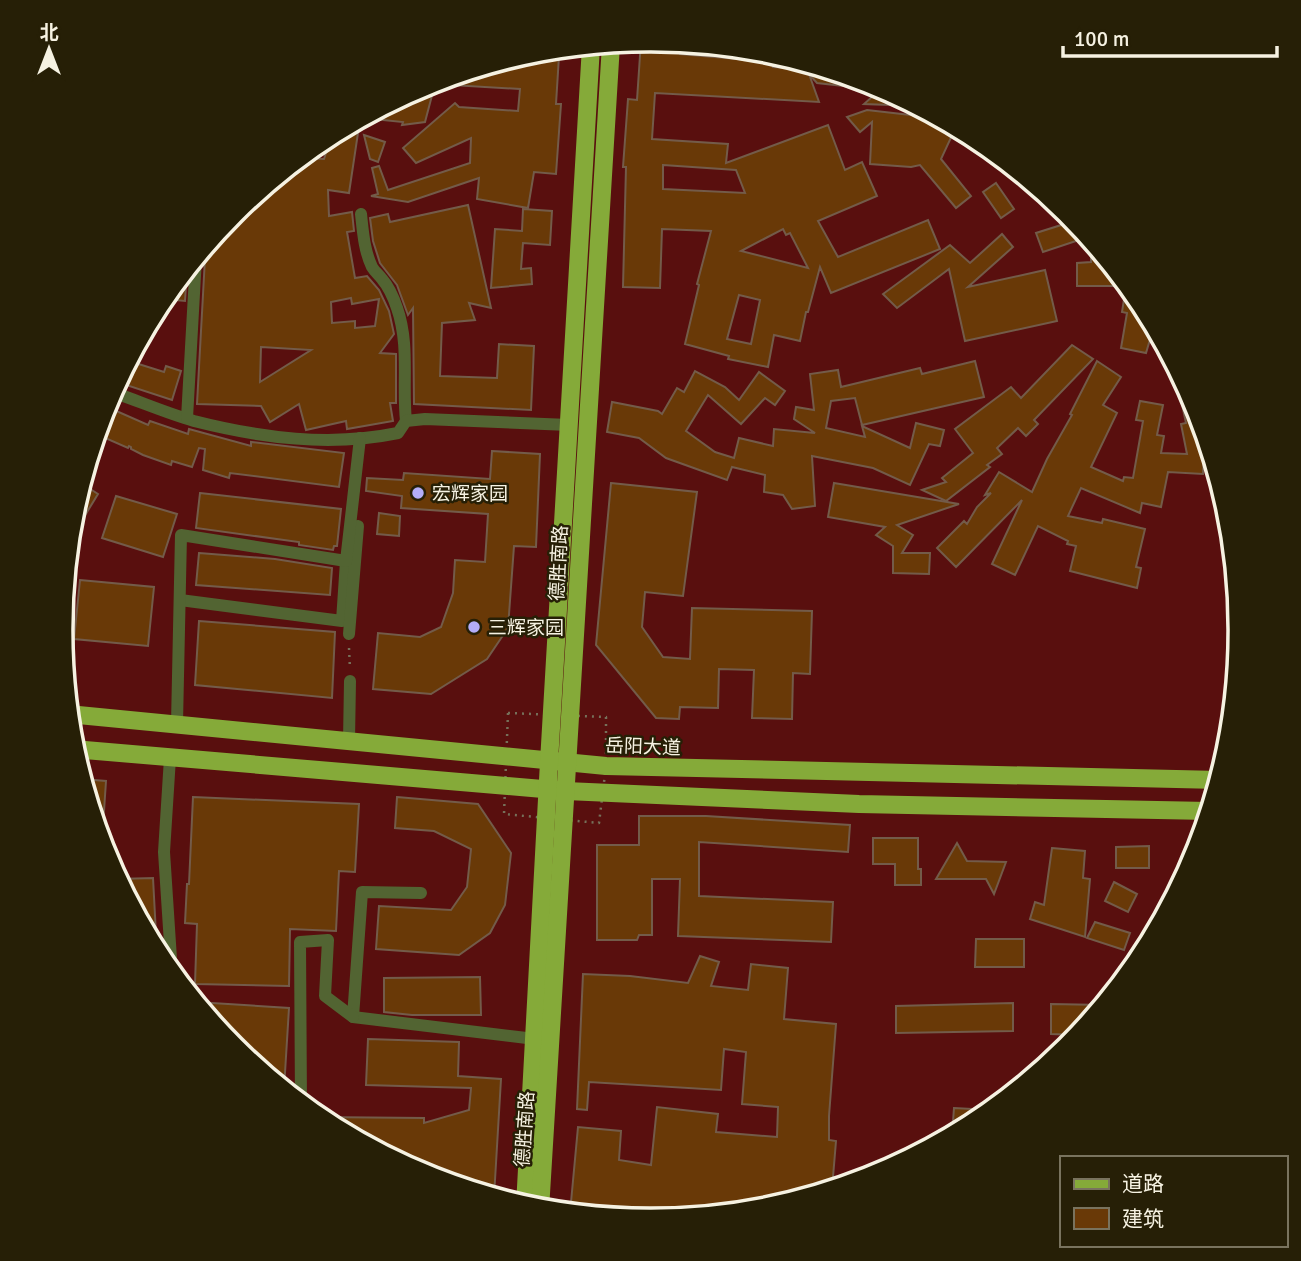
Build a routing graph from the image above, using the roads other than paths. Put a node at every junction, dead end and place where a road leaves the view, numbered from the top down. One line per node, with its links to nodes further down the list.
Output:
1 (610, 54): 20 (main road, 德胜南路)
2 (590, 56): 8 (main road, 德胜南路)
3 (361, 214): 7 (street)
4 (195, 275): 6 (street)
5 (123, 395): 6 (street)
6 (187, 418): 9 (street)
7 (406, 421): 8 (street); 9 (street)
8 (569, 425): 19 (main road, 德胜南路)
9 (360, 438): 10 (street); 12 (street)
10 (346, 561): 11 (street); 11 (street)
11 (180, 600): 15 (street)
12 (349, 634)
13 (350, 681): 16 (street)
14 (79, 715): 15 (main road, 岳阳大道)
15 (177, 723): 16 (main road, 岳阳大道)
16 (349, 740): 19 (main road, 岳阳大道)
17 (86, 750): 18 (main road)
18 (170, 758): 22 (main road); 26 (street)
19 (549, 762): 20 (main road, 岳阳大道); 22 (main road, 德胜南路)
20 (568, 763): 21 (main road, 岳阳大道); 23 (main road, 德胜南路)
21 (1209, 780)
22 (547, 790): 23 (main road); 28 (main road, 德胜南路)
23 (566, 791): 24 (main road); 31 (main road, 德胜南路)
24 (1200, 811)
25 (421, 893): 27 (street)
26 (171, 953)
27 (352, 1017): 28 (street); 29 (street)
28 (535, 1039): 30 (main road, 德胜南路)
29 (301, 1090)
30 (526, 1194)
31 (541, 1198)

